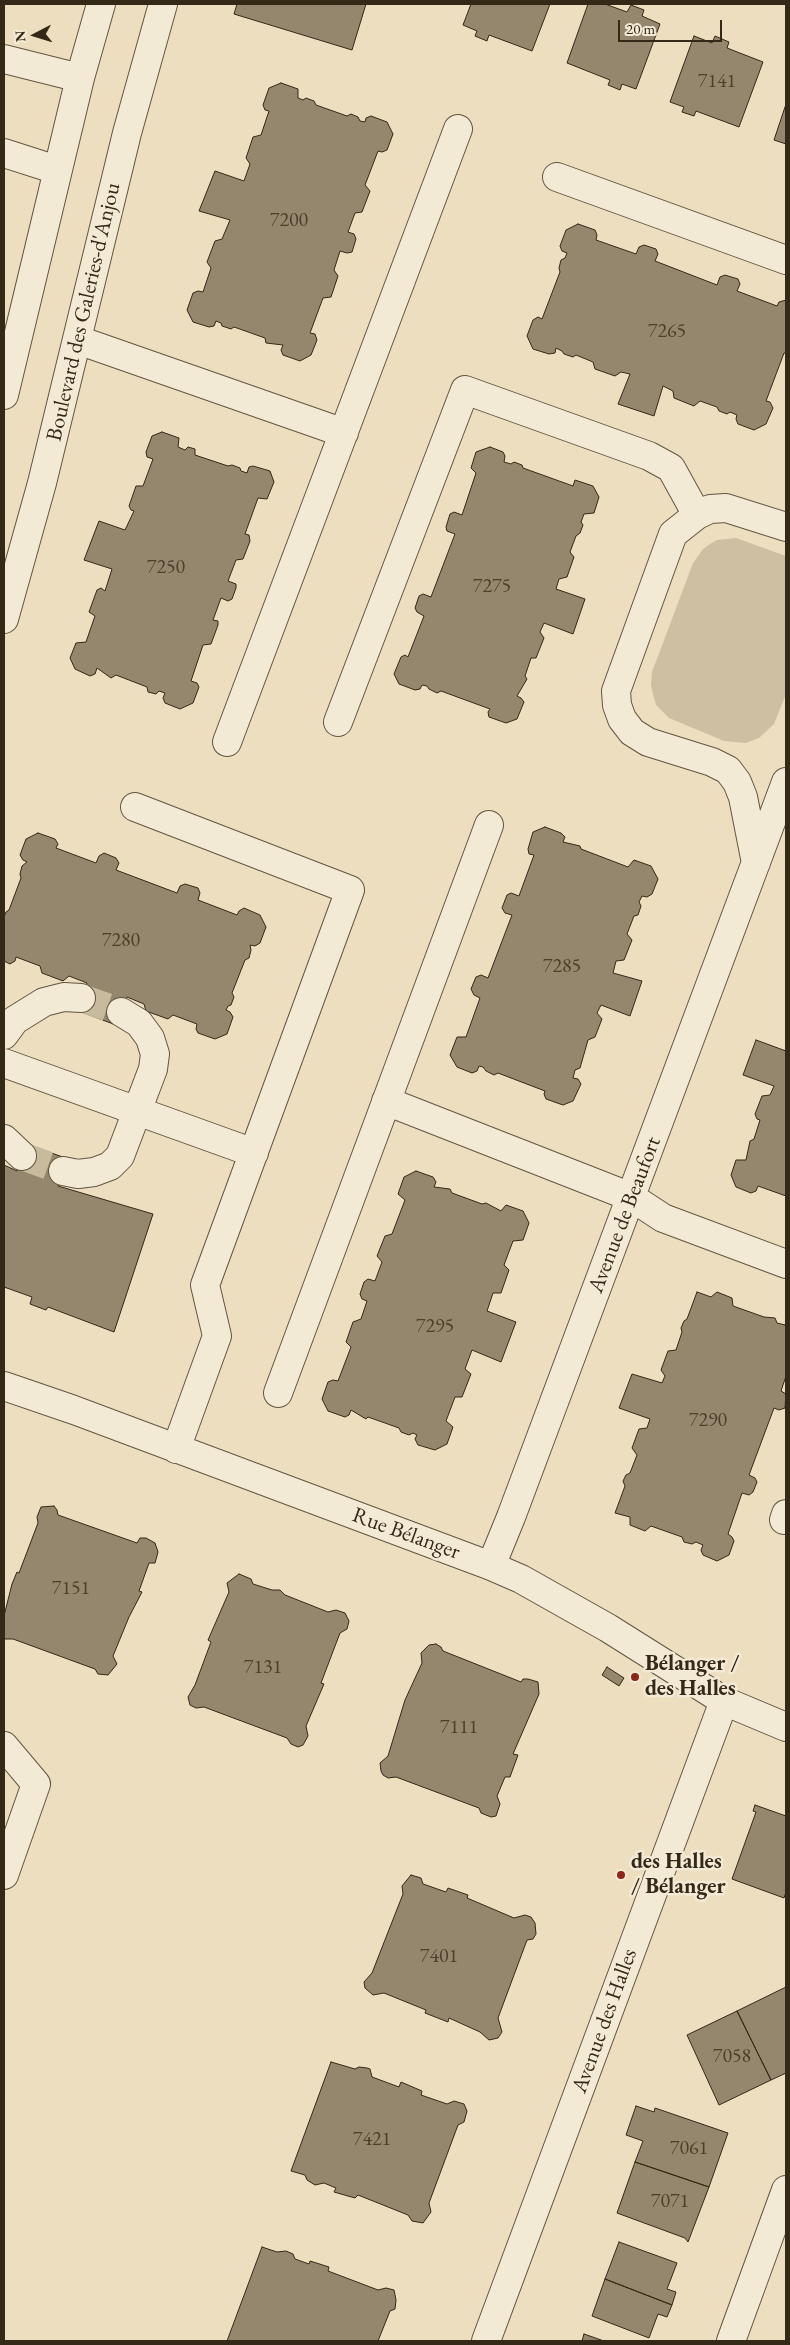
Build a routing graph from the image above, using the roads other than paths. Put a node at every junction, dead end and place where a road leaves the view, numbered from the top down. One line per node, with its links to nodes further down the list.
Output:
1 (102, 4): 4 (street)
2 (163, 4): 10 (street, Boulevard des Galeries-d'Anjou)
3 (4, 59): 4 (street)
4 (80, 78): 7 (street)
5 (458, 129): 12 (street)
6 (4, 153): 7 (street)
7 (57, 170): 11 (street)
8 (557, 177): 9 (street)
9 (786, 260)
10 (78, 340): 12 (street); 15 (street, Boulevard des Galeries-d'Anjou)
11 (4, 395)
12 (344, 433): 17 (street)
13 (696, 515): 14 (street); 16 (street); 21 (street)
14 (785, 524)
15 (4, 619)
16 (338, 722)
17 (227, 742)
18 (786, 782): 21 (street, Avenue de Beaufort)
19 (135, 807): 28 (street)
20 (489, 825): 26 (street)
21 (756, 864): 30 (street, Avenue de Beaufort)
22 (81, 998): 24 (street)
23 (121, 1012): 27 (street)
24 (4, 1035)
25 (4, 1063): 27 (street)
26 (386, 1101): 30 (street); 33 (street)
27 (137, 1111): 28 (street); 29 (street)
28 (254, 1153): 34 (street)
29 (64, 1171)
30 (631, 1197): 31 (street); 35 (street, Avenue de Beaufort)
31 (786, 1264)
32 (4, 1386): 34 (street, Rue Bélanger)
33 (278, 1393)
34 (176, 1449): 35 (street, Rue Bélanger)
35 (491, 1566): 36 (street, Rue Bélanger)
36 (724, 1701): 37 (street, Rue Bélanger); 41 (street, Avenue des Halles)
37 (786, 1727)
38 (4, 1746): 39 (street)
39 (4, 1875)
40 (786, 2190): 42 (street)
41 (486, 2341)
42 (731, 2341)

